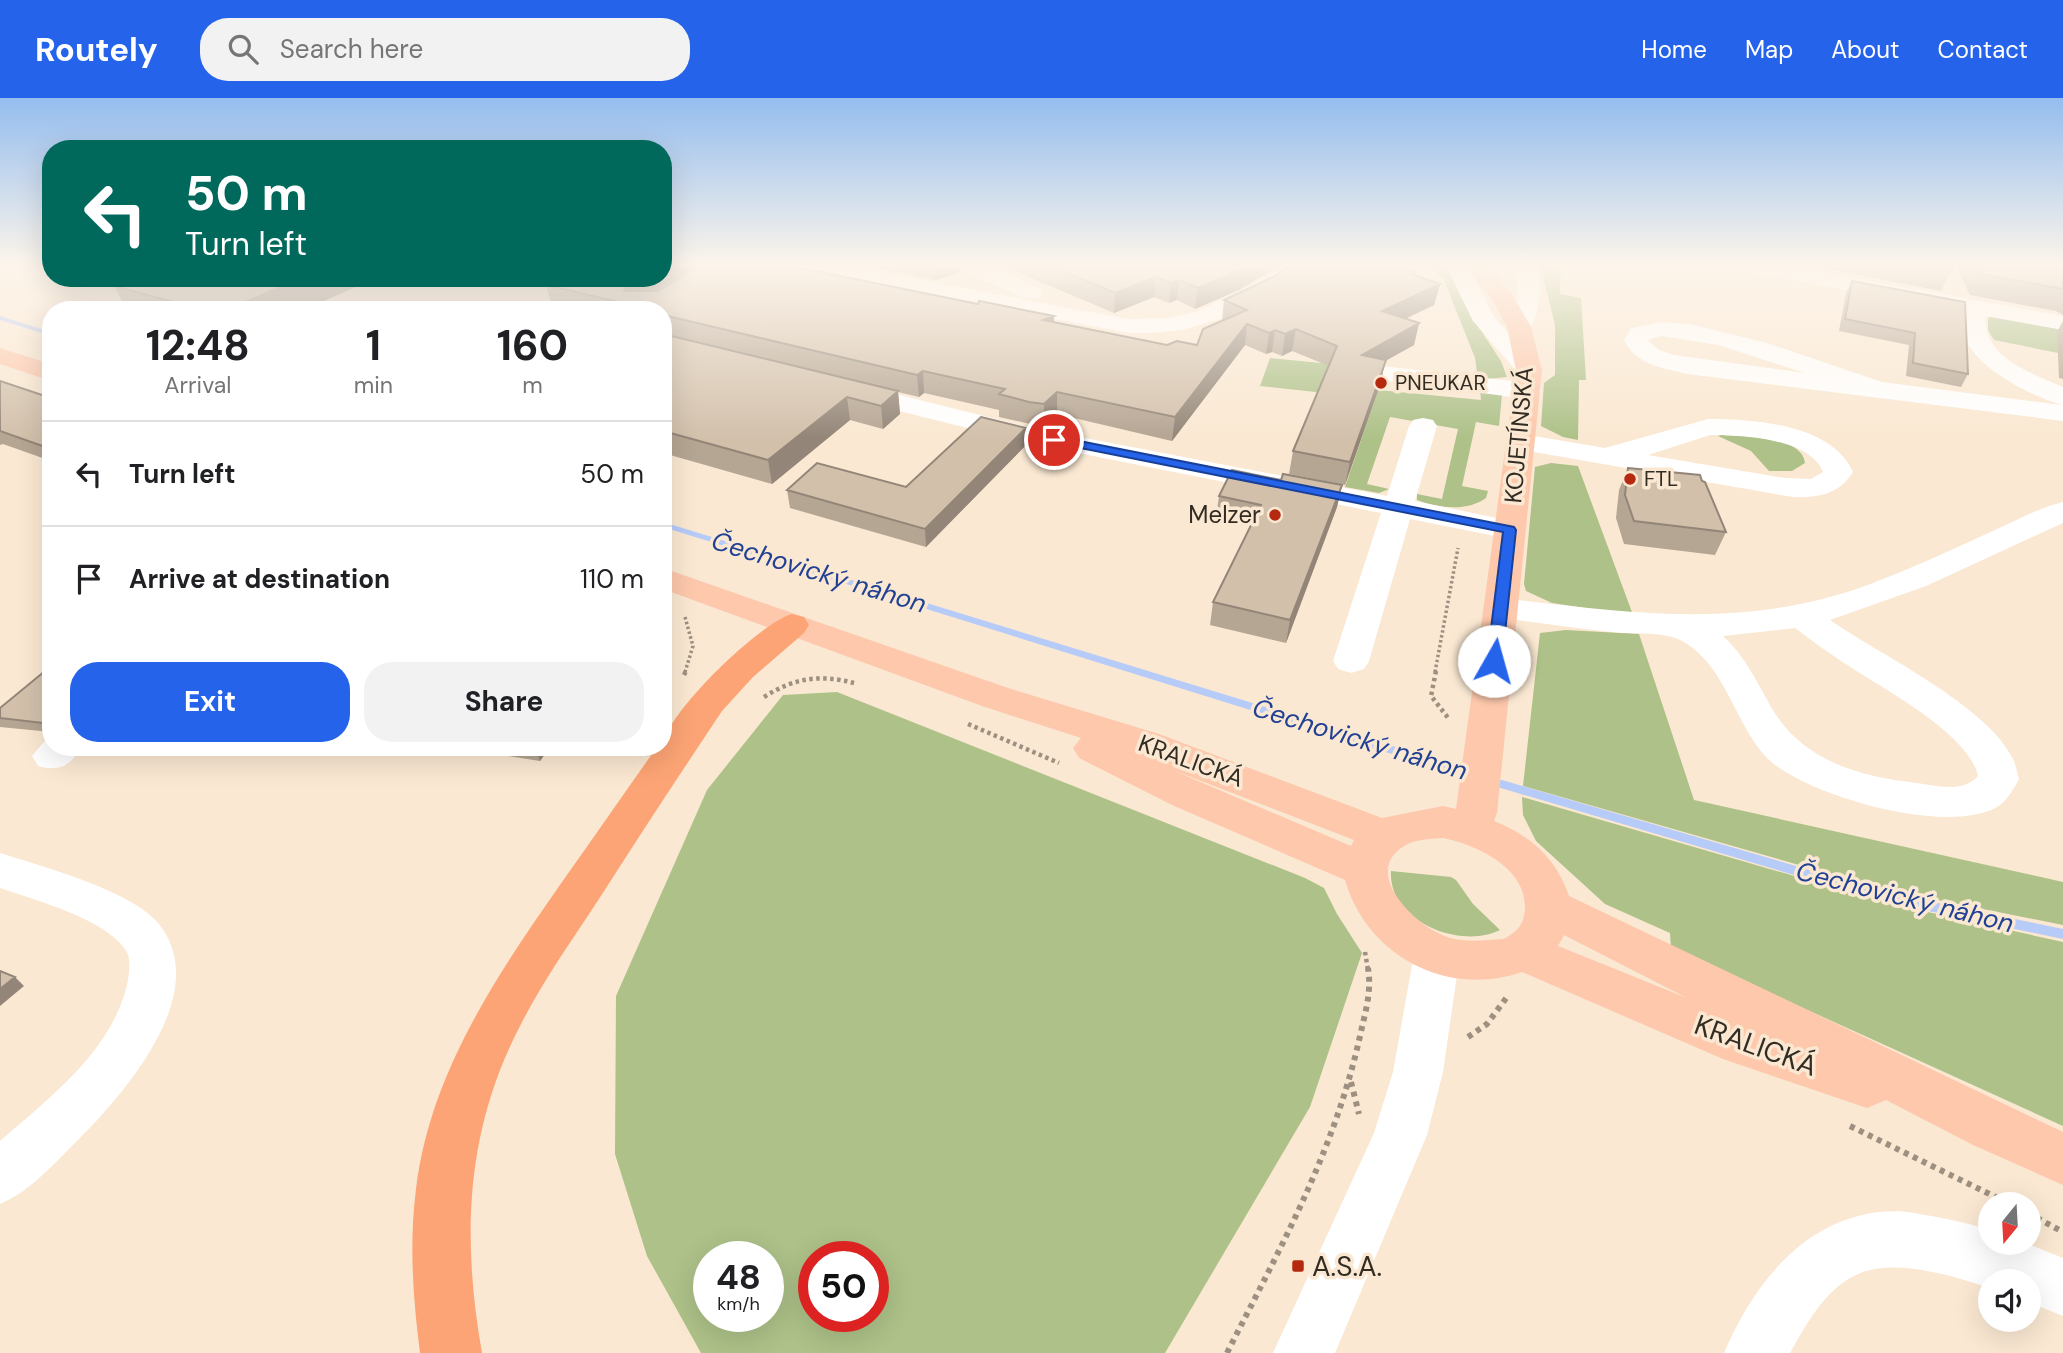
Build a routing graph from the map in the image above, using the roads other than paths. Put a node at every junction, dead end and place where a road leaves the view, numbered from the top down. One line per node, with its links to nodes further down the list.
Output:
1 (1111, 323): 2 (street)
2 (1181, 323)
3 (1486, 323): 11 (street)
4 (1517, 323): 7 (main road, KOJETÍNSKÁ)
5 (1521, 323): 7 (street)
6 (1971, 323): 14 (street)
7 (1519, 327): 11 (main road, KOJETÍNSKÁ)
8 (0, 356): 9 (main road)
9 (42, 370)
10 (1383, 374): 11 (street)
11 (1528, 381): 17 (main road, KOJETÍNSKÁ)
12 (825, 385): 19 (street)
13 (1879, 390): 13 (street); 15 (street)
14 (2063, 397)
15 (2063, 413)
16 (1423, 426): 19 (street)
17 (1522, 442): 18 (street); 21 (main road, KOJETÍNSKÁ)
18 (1607, 456): 18 (street)
19 (1398, 507): 21 (street); 27 (street)
20 (2063, 511): 24 (street)
21 (1510, 530): 23 (main road, KOJETÍNSKÁ)
22 (672, 581): 25 (main road, KRALICKÁ)
23 (1501, 607): 26 (street); 28 (main road, KOJETÍNSKÁ)
24 (1801, 616): 26 (street); 26 (street)
25 (792, 625): 29 (main road, KRALICKÁ); 38 (highway)
26 (1677, 625)
27 (1351, 661)
28 (1473, 820): 29 (main road); 31 (main road)
29 (1374, 853): 33 (main road)
30 (0, 870): 36 (street)
31 (1549, 907): 32 (main road); 34 (main road, KRALICKÁ)
32 (1523, 952): 33 (main road); 34 (main road, KRALICKÁ)
33 (1437, 954): 39 (street)
34 (1992, 1127): 35 (main road, KRALICKÁ)
35 (2063, 1159)
36 (0, 1177)
37 (2063, 1287): 40 (street)
38 (451, 1353)
39 (1304, 1353)
40 (1755, 1353)

